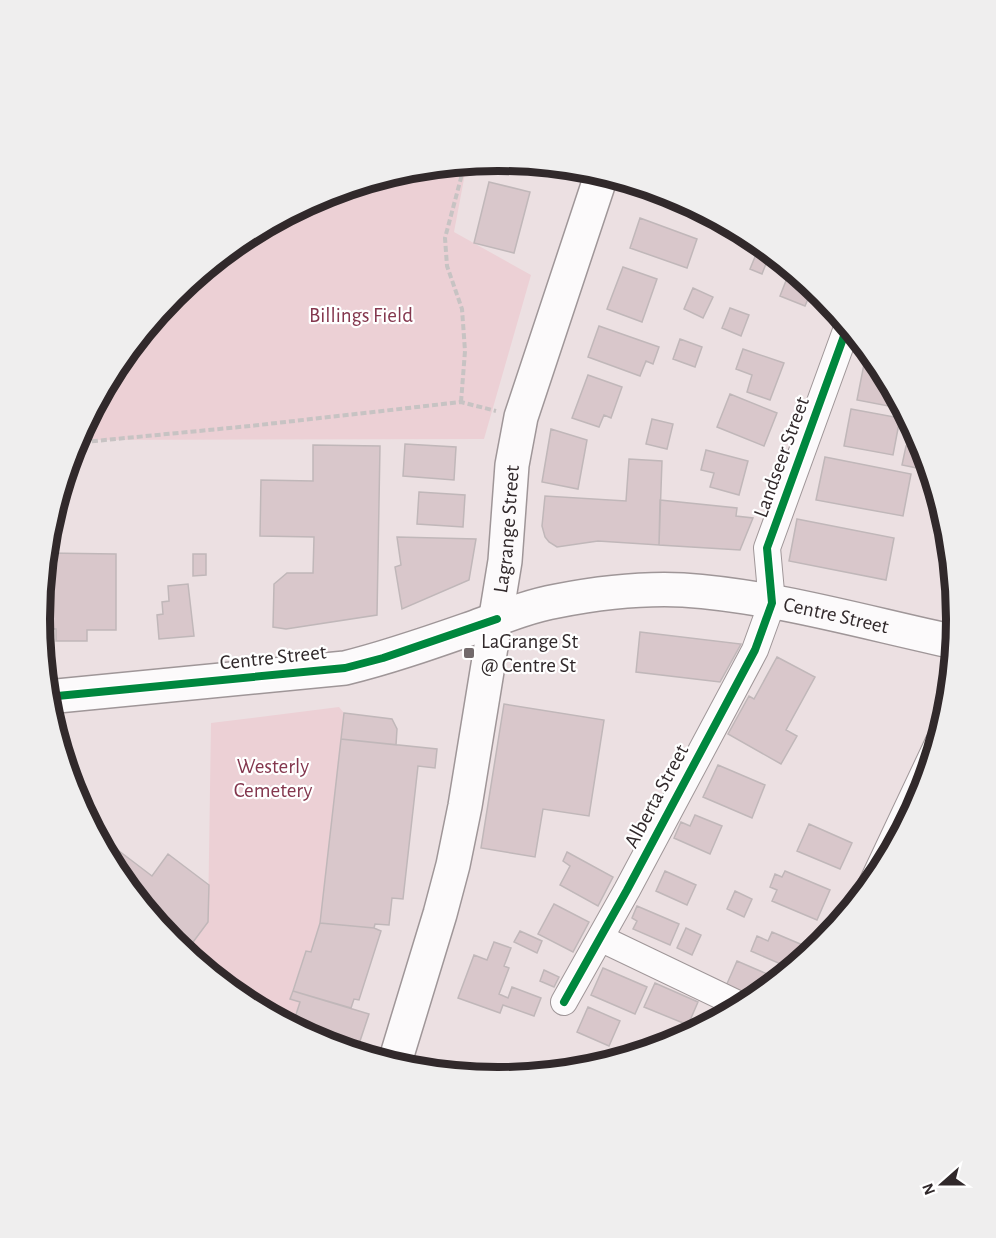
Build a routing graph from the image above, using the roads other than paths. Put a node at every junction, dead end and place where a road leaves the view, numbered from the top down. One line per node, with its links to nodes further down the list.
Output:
1 (599, 182): 4 (main road, Lagrange Street)
2 (846, 337): 3 (street, Landseer Street)
3 (772, 603): 4 (main road, Centre Street); 5 (main road, Centre Street); 7 (street, Alberta Street)
4 (496, 619): 6 (main road, Centre Street); 10 (main road, Lagrange Street)
5 (946, 640)
6 (56, 696)
7 (600, 938): 8 (street); 9 (street, Alberta Street)
8 (732, 1001)
9 (564, 1002)
10 (397, 1056)

